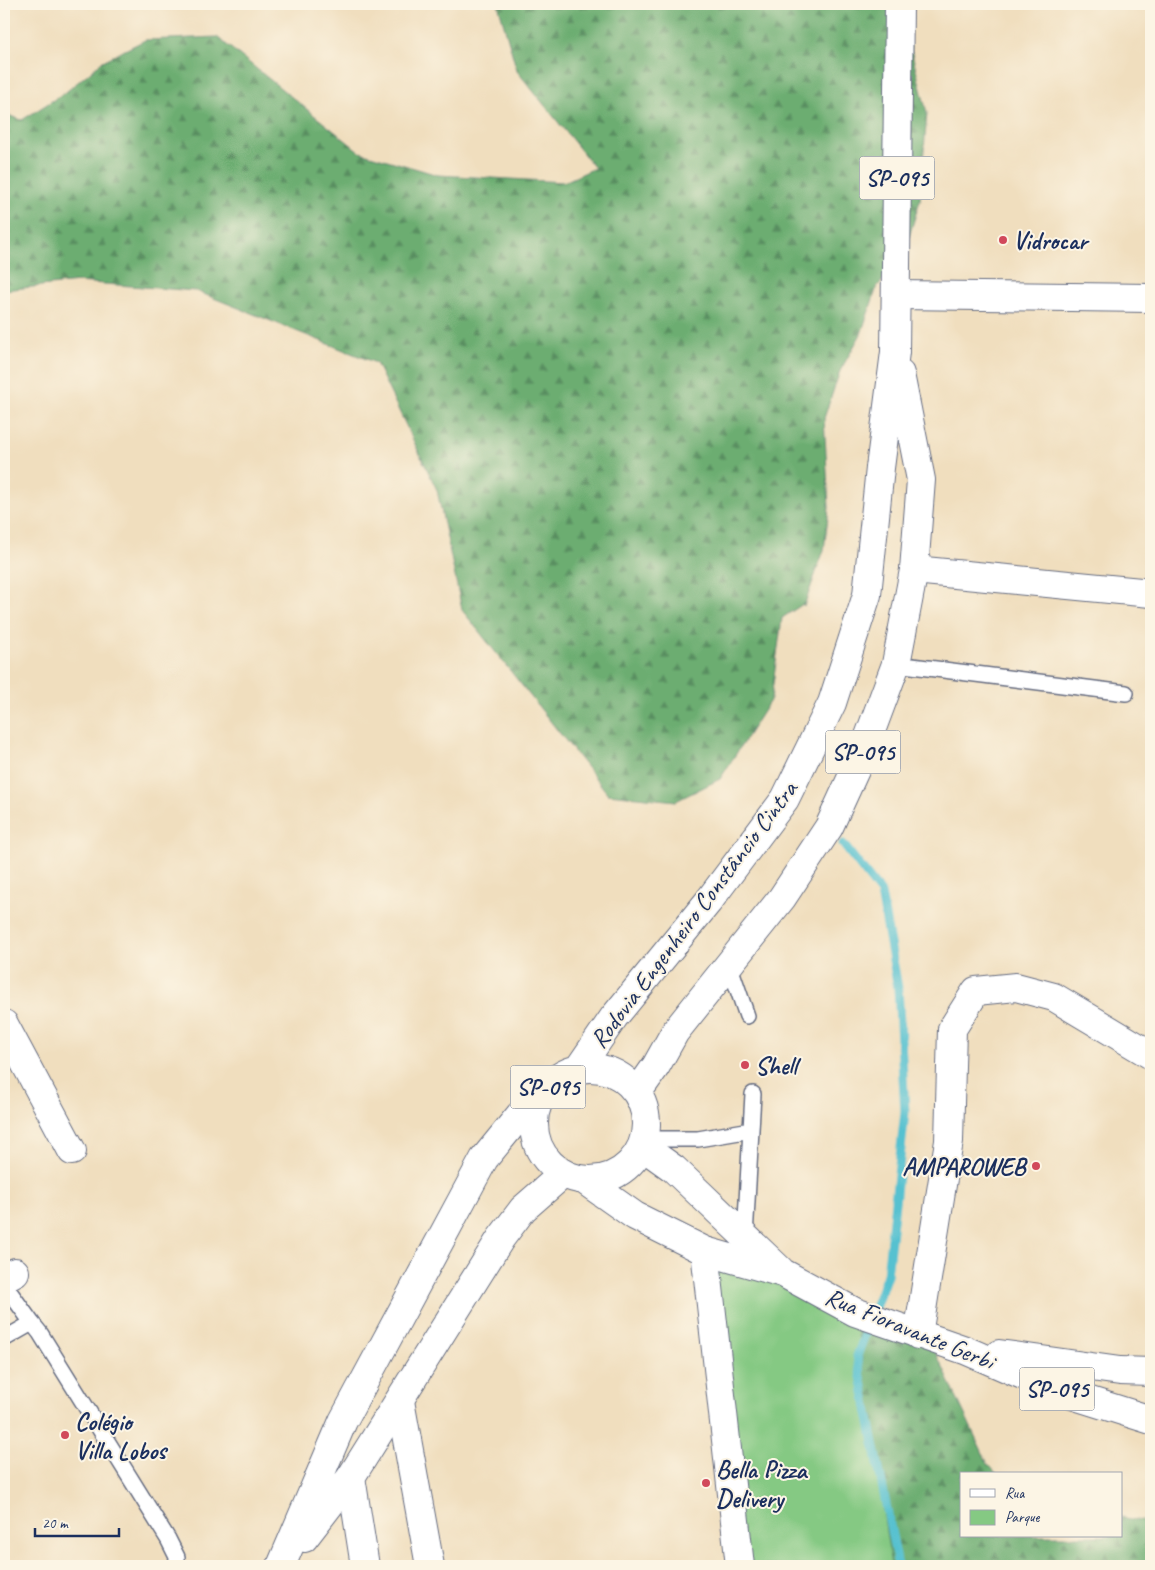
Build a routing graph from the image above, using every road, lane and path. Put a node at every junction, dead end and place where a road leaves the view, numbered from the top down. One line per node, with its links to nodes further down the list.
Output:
1 (899, 4): 2 (main road, Rodovia Engenheiro Constâncio Cintra / SP-095)
2 (896, 295): 3 (main road); 4 (main road, Rodovia Engenheiro Constâncio Cintra / SP-095)
3 (1151, 298)
4 (896, 352): 5 (main road, Rodovia Engenheiro Constâncio Cintra / SP-095); 13 (main road, Rodovia Engenheiro Constâncio Cintra / SP-095)
5 (914, 570): 6 (main road); 7 (main road, Rodovia Engenheiro Constâncio Cintra / SP-095)
6 (1151, 593)
7 (896, 664): 8 (lane); 9 (main road, Rodovia Engenheiro Constâncio Cintra / SP-095)
8 (1126, 693)
9 (729, 964): 10 (lane); 14 (main road, Rodovia Engenheiro Constâncio Cintra / SP-095)
10 (747, 1016)
11 (4, 1024): 19 (main road)
12 (1151, 1055): 26 (main road)
13 (579, 1068): 14 (main road, SP-095); 16 (main road, SP-095)
14 (637, 1093): 18 (main road, SP-095)
15 (753, 1094): 17 (lane)
16 (540, 1096): 20 (main road, SP-095); 32 (main road)
17 (751, 1130): 18 (lane); 21 (lane)
18 (642, 1143): 20 (main road); 21 (main road, Rua Fioravante Gerbi / SP-095)
19 (72, 1151)
20 (574, 1177): 22 (main road, Rua Fioravante Gerbi / SP-095); 30 (main road)
21 (745, 1238): 23 (main road, Rua Fioravante Gerbi / SP-095)
22 (705, 1251): 23 (main road, Rua Fioravante Gerbi / SP-095); 38 (main road)
23 (783, 1273): 26 (main road, Rua Fioravante Gerbi / SP-095)
24 (7, 1278): 25 (lane)
25 (32, 1323): 27 (lane); 34 (lane)
26 (908, 1331): 28 (main road, Rua Fioravante Gerbi / SP-095)
27 (4, 1339)
28 (965, 1350): 29 (main road, SP-095); 31 (main road, Rua Fioravante Gerbi / SP-095)
29 (1151, 1372)
30 (400, 1401): 33 (main road); 37 (main road)
31 (1151, 1420)
32 (343, 1421): 33 (main road); 35 (main road)
33 (350, 1477): 35 (main road); 36 (main road)
34 (177, 1566)
35 (282, 1566)
36 (365, 1566)
37 (430, 1566)
38 (740, 1566)

